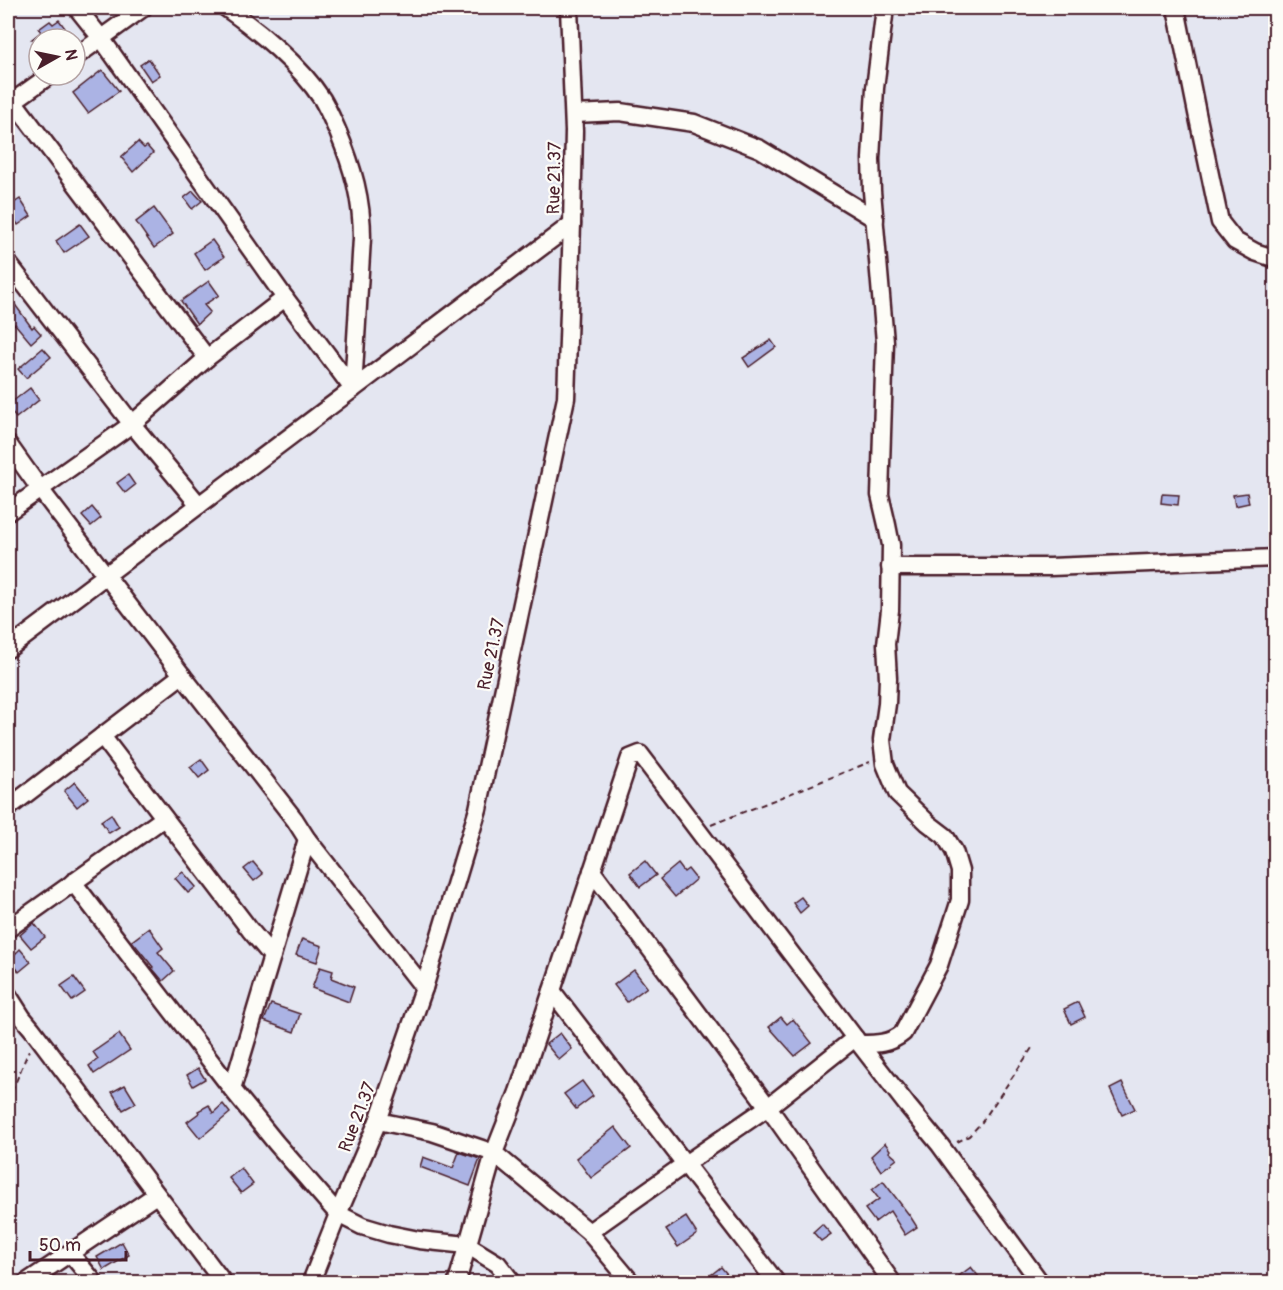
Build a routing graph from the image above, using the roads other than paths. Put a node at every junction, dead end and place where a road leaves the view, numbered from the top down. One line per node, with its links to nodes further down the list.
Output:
1 (77, 8): 7 (street)
2 (143, 8): 7 (street)
3 (226, 8): 18 (street)
4 (569, 8): 11 (street, Rue 21.37)
5 (885, 8): 12 (street)
6 (1176, 8): 14 (street)
7 (101, 38): 8 (street); 16 (street)
8 (87, 48)
9 (30, 87): 10 (street)
10 (9, 100): 17 (street)
11 (574, 114): 12 (street); 13 (street, Rue 21.37)
12 (875, 219): 25 (street)
13 (572, 224): 18 (street); 37 (street, Rue 21.37)
14 (1275, 259)
15 (8, 263): 19 (street)
16 (285, 298): 17 (street); 18 (street)
17 (207, 358): 19 (street)
18 (353, 389): 22 (street)
19 (132, 424): 21 (street); 22 (street)
20 (8, 444): 21 (street)
21 (40, 489): 23 (street); 26 (street)
22 (199, 505): 26 (street)
23 (8, 512)
24 (1275, 558): 25 (street)
25 (890, 567): 40 (street)
26 (106, 574): 27 (street); 28 (street)
27 (8, 649)
28 (182, 675): 29 (street); 32 (street)
29 (102, 736): 30 (street); 31 (street)
30 (8, 808)
31 (164, 818): 34 (street); 36 (street)
32 (307, 838): 36 (street); 37 (street)
33 (592, 871): 38 (street); 40 (street); 42 (street)
34 (73, 882): 35 (street); 41 (street)
35 (8, 929)
36 (272, 956): 41 (street)
37 (424, 988): 43 (street, Rue 21.37)
38 (552, 991): 44 (street); 45 (street)
39 (8, 995): 46 (street)
40 (858, 1041): 42 (street); 60 (street)
41 (232, 1089): 47 (street)
42 (768, 1107): 45 (street); 59 (street)
43 (378, 1120): 44 (street); 47 (street, Rue 21.37)
44 (494, 1153): 48 (street); 49 (street)
45 (685, 1164): 48 (street); 58 (street)
46 (156, 1195): 50 (street); 53 (street)
47 (338, 1214): 49 (street); 54 (street, Rue 21.37)
48 (589, 1233): 57 (street)
49 (467, 1245): 55 (street); 56 (street)
50 (70, 1253): 51 (street); 52 (street)
51 (27, 1282)
52 (94, 1282)
53 (223, 1282)
54 (311, 1282)
55 (457, 1282)
56 (512, 1282)
57 (631, 1282)
58 (776, 1282)
59 (892, 1282)
60 (1040, 1282)

